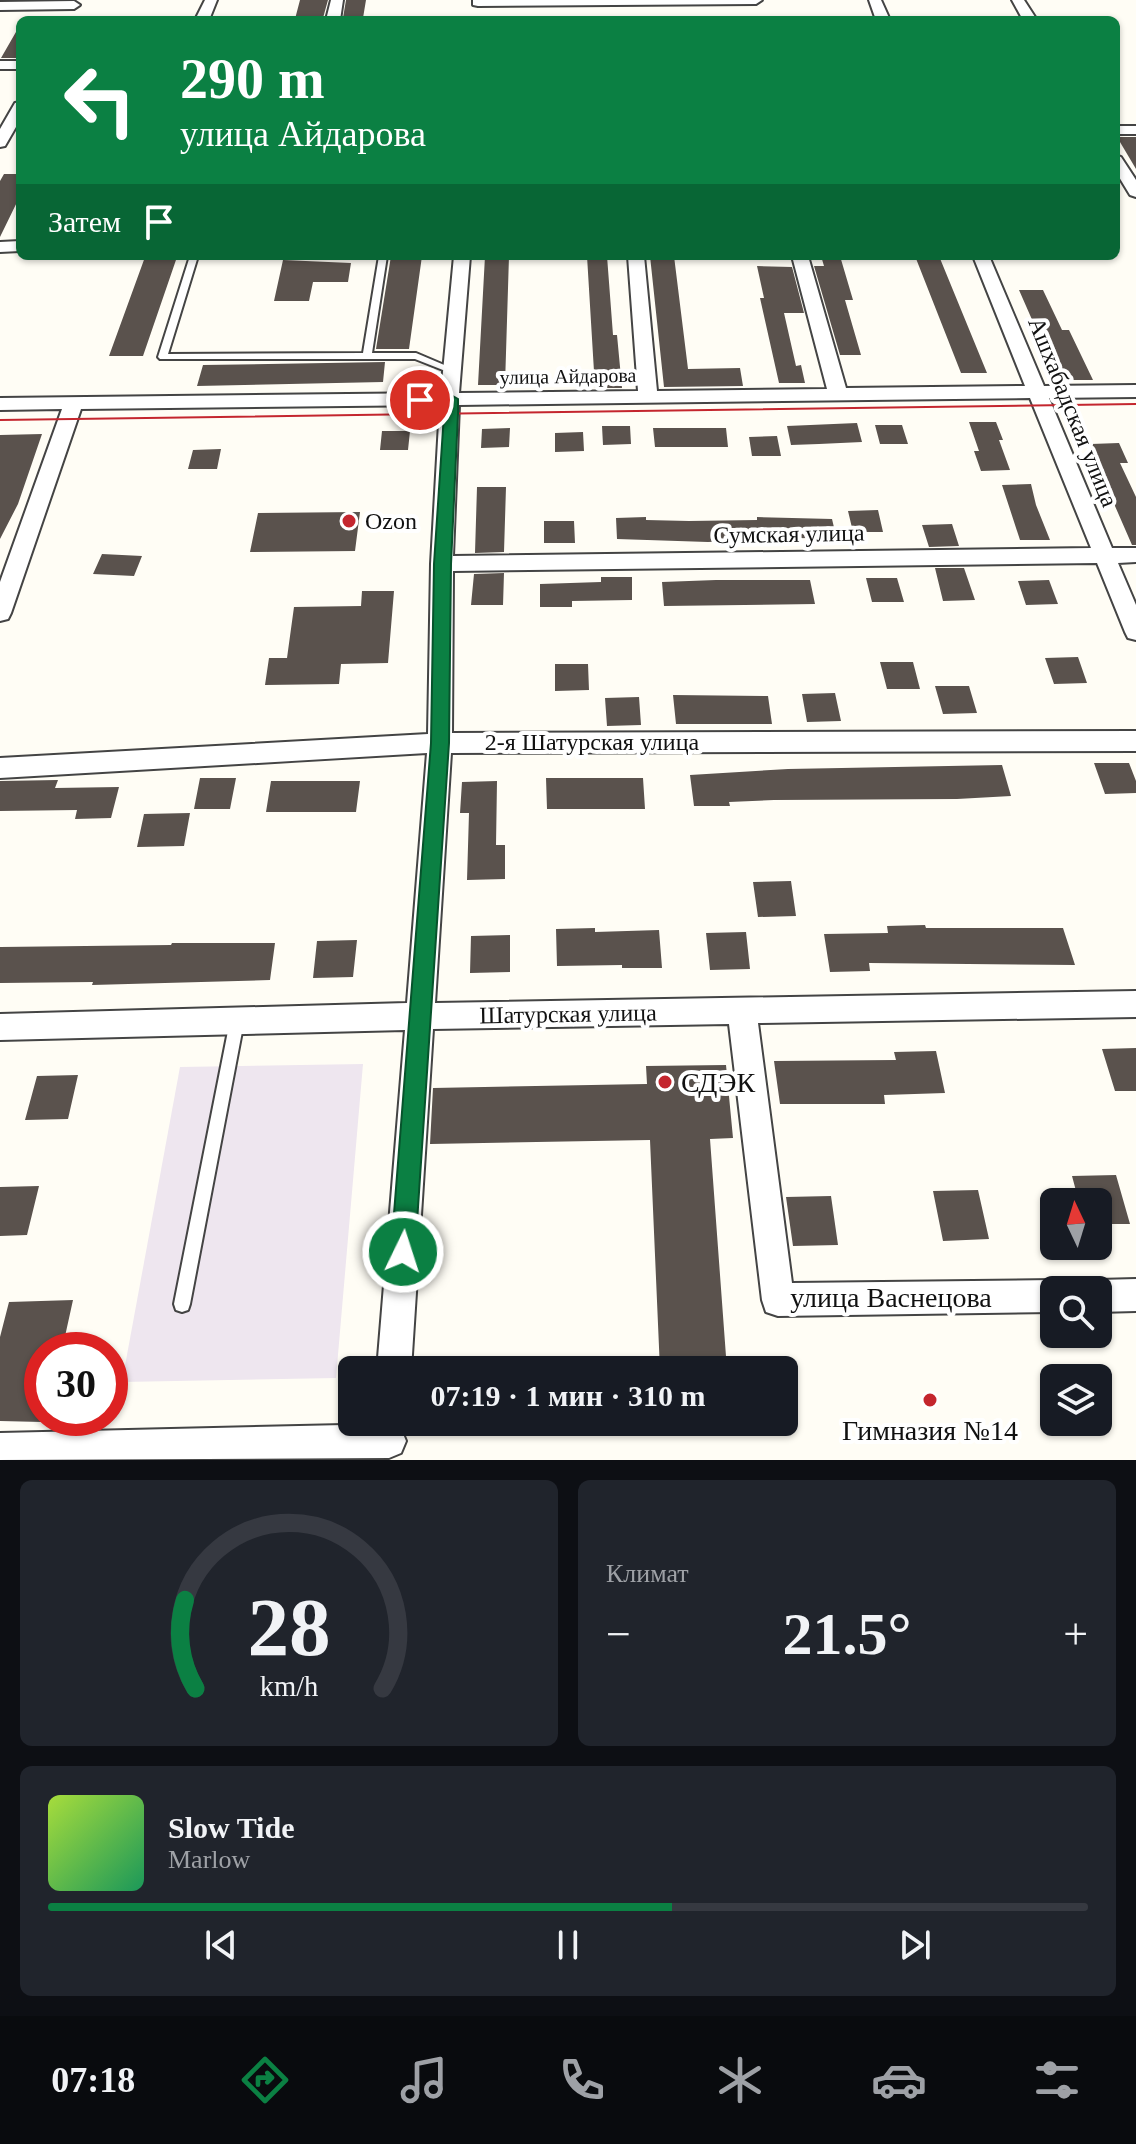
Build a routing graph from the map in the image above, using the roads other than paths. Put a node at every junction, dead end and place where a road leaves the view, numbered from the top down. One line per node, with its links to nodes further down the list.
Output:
1 (756, 0): 2 (street)
2 (478, 1)
3 (76, 3): 4 (street)
4 (0, 6)
5 (16, 114): 6 (street)
6 (0, 144)
7 (1120, 166): 8 (street)
8 (1136, 192)
9 (193, 260): 15 (lane)
10 (382, 260): 15 (lane)
11 (462, 260): 16 (street)
12 (636, 260): 20 (street)
13 (801, 260): 19 (street)
14 (983, 260): 18 (street, Ашхабадская улица)
15 (367, 355): 16 (lane)
16 (451, 370): 21 (street)
17 (1136, 391): 18 (street, улица Айдарова)
18 (1038, 392): 19 (street, улица Айдарова); 24 (street, Ашхабадская улица)
19 (838, 395): 20 (street, улица Айдарова)
20 (648, 396): 21 (street, улица Айдарова)
21 (451, 399): 22 (street, улица Айдарова); 26 (street)
22 (74, 403): 23 (street, улица Айдарова); 27 (street)
23 (0, 404)
24 (1104, 555): 25 (street, Сумская улица); 26 (street, Сумская улица); 28 (street, Ашхабадская улица)
25 (1136, 555)
26 (442, 564): 30 (street)
27 (0, 613)
28 (1136, 632)
29 (1136, 741): 30 (street, 2-я Шатурская улица)
30 (440, 743): 31 (street, 2-я Шатурская улица); 34 (street)
31 (0, 768)
32 (1136, 1004): 33 (street, Шатурская улица)
33 (742, 1011): 34 (street, Шатурская улица); 38 (street, улица Васнецова)
34 (420, 1016): 35 (street, Шатурская улица); 41 (street)
35 (237, 1021): 36 (street, Шатурская улица); 40 (lane)
36 (0, 1027)
37 (1136, 1295): 39 (street)
38 (1040, 1296)
39 (1112, 1296)
40 (182, 1304)
41 (395, 1356)
42 (389, 1441): 43 (street)
43 (0, 1451)

